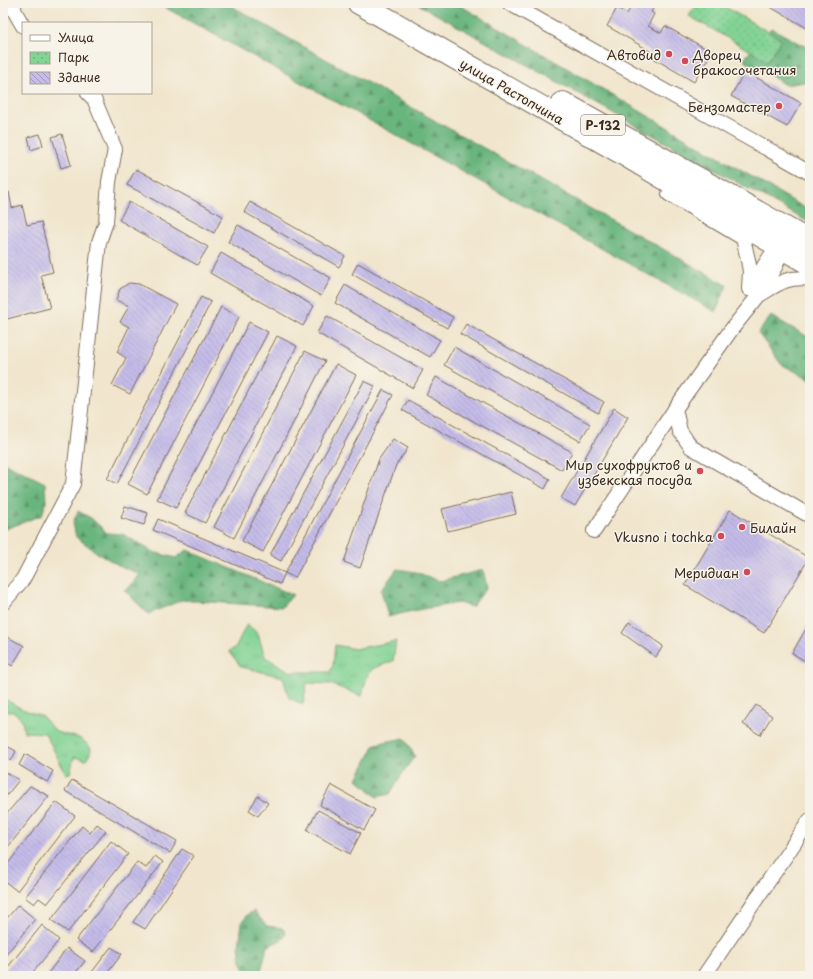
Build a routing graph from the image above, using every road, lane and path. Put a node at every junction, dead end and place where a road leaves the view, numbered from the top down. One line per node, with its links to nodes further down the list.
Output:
1 (13, 3): 5 (street)
2 (359, 3): 8 (highway, улица Растопчина / Р-132)
3 (386, 3): 8 (highway, улица Растопчина / Р-132)
4 (509, 3): 7 (street)
5 (22, 24)
6 (89, 94): 20 (street)
7 (810, 173)
8 (755, 225): 9 (highway, улица Растопчина / Р-132); 10 (highway, улица Растопчина / Р-132); 14 (street)
9 (810, 242)
10 (781, 247): 11 (street); 12 (highway, улица Растопчина / Р-132); 14 (street)
11 (810, 247)
12 (810, 264)
13 (810, 279): 14 (street)
14 (754, 292): 15 (street)
15 (675, 409): 16 (street); 17 (street)
16 (659, 434): 17 (street); 19 (street)
17 (692, 447): 18 (street)
18 (810, 516)
19 (594, 531)
20 (3, 604)
21 (810, 820): 22 (street)
22 (704, 976)

